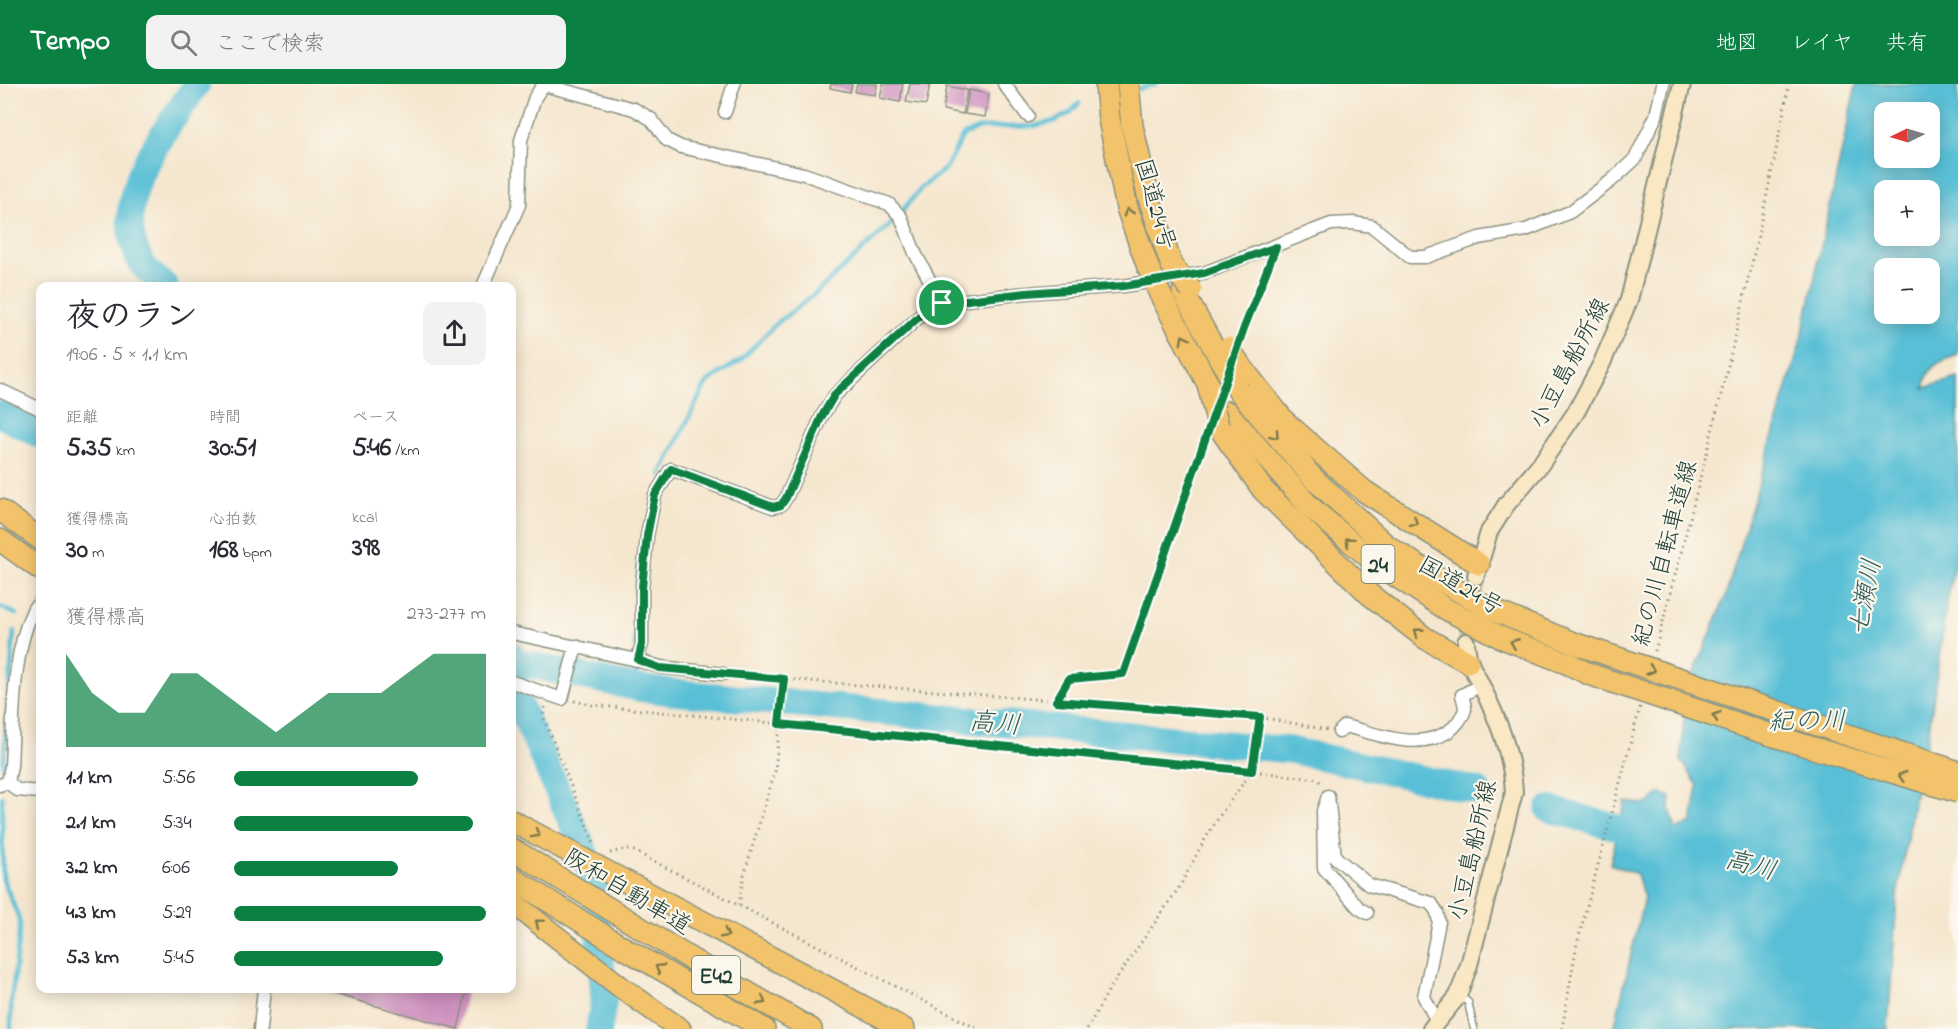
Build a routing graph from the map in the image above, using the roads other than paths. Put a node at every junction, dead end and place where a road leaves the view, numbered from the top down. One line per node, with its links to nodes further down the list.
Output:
1 (544, 84): 10 (street); 11 (street)
2 (734, 84): 8 (street)
3 (1004, 84): 9 (street)
4 (1106, 84): 15 (highway, 国道24号 / 24, one-way to 4, bridge)
5 (1128, 84): 12 (highway, 国道24号 / 24, bridge)
6 (1663, 84): 11 (street)
7 (1682, 84): 20 (main road, 小豆島船所線)
8 (725, 112)
9 (1028, 116)
10 (485, 282)
11 (942, 303): 25 (street)
12 (1242, 382): 20 (highway, 24, one-way to 20); 30 (highway, 国道24号 / 24, one-way to 30, bridge)
13 (0, 390): 14 (street)
14 (36, 407)
15 (1218, 424): 24 (highway, 24, one-way to 15); 33 (highway, 国道24号 / 24, one-way to 15, bridge)
16 (0, 510): 17 (highway)
17 (36, 536)
18 (0, 540): 19 (highway)
19 (36, 566)
20 (1478, 570)
21 (34, 608): 31 (street)
22 (516, 634): 23 (street)
23 (575, 651): 25 (street); 27 (street)
24 (1467, 652): 28 (main road, 小豆島船所線)
25 (638, 660): 26 (street)
26 (723, 674)
27 (518, 684)
28 (1481, 685): 29 (street); 40 (main road, 小豆島船所線)
29 (1339, 732)
30 (1958, 772)
31 (4, 784): 32 (street)
32 (36, 792)
33 (1958, 792)
34 (516, 823): 46 (highway, one-way to 46)
35 (516, 852): 45 (highway, 阪和自動車道 / E42, one-way to 45)
36 (516, 880): 44 (highway, 阪和自動車道 / E42, one-way to 36)
37 (516, 905): 43 (highway, one-way to 37)
38 (1367, 913): 41 (street)
39 (264, 993): 42 (street)
40 (1458, 996): 41 (main road, 小豆島船所線); 47 (lane)
41 (1435, 1026)
42 (260, 1029)
43 (680, 1029)
44 (764, 1029)
45 (811, 1029)
46 (904, 1029)
47 (1474, 1029)

